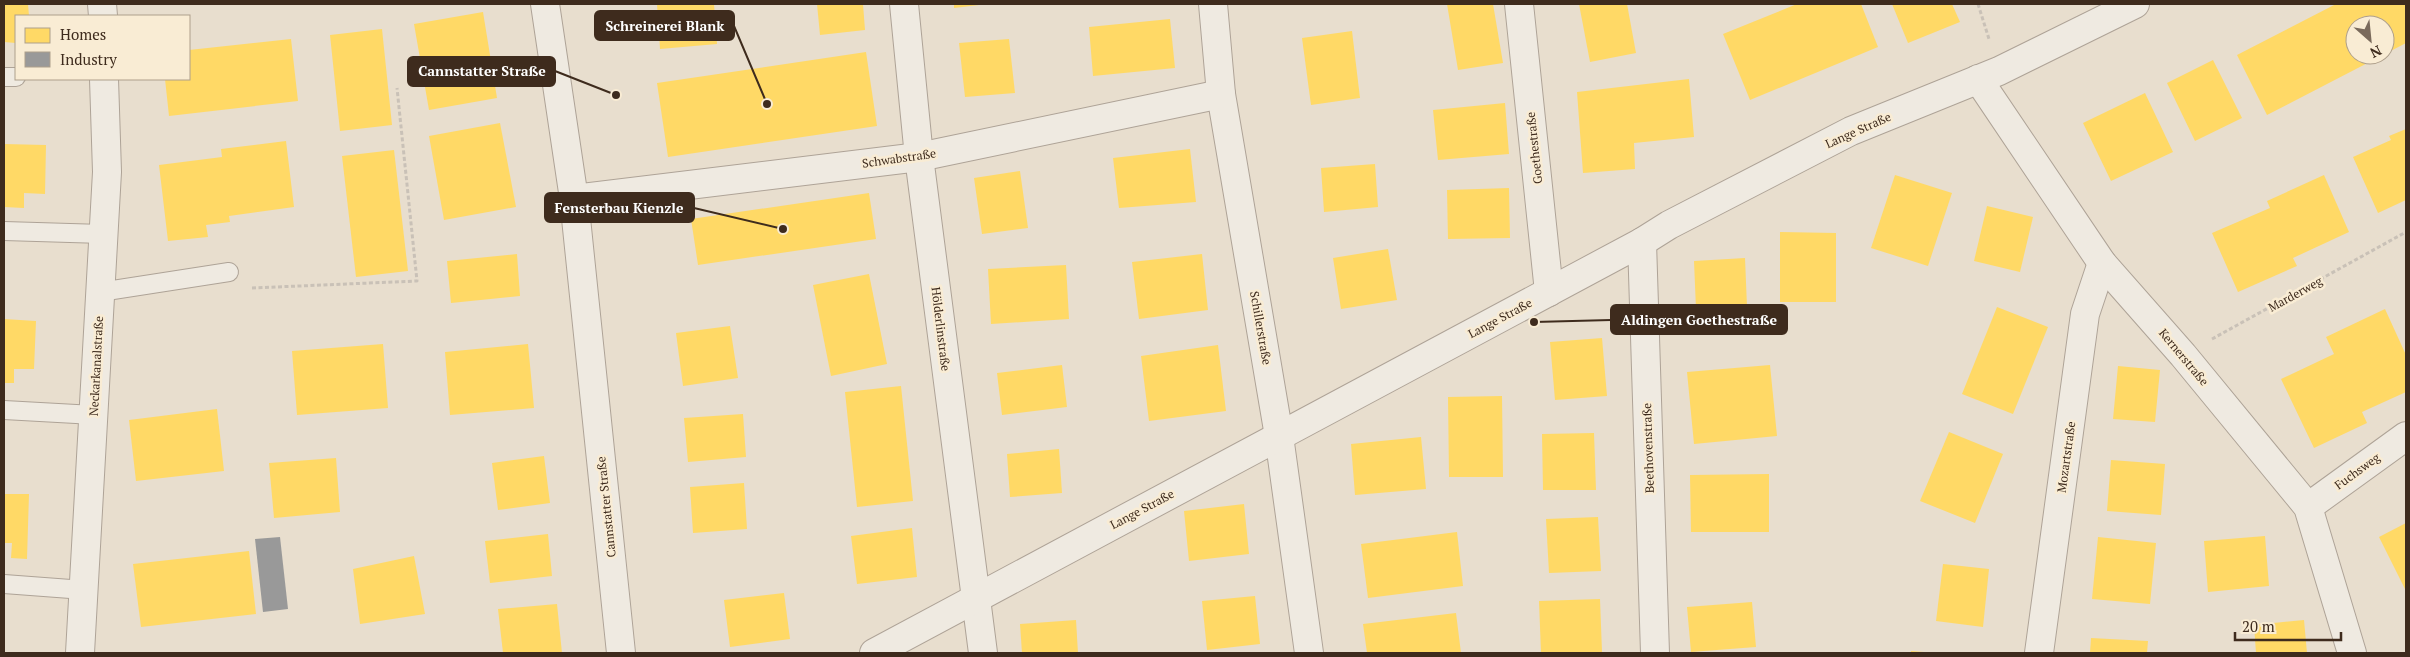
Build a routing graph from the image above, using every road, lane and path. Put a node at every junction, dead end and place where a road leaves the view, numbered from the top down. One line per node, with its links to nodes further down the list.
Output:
1 (545, 4): 11 (street, Cannstatter Straße)
2 (904, 4): 10 (street, Hölderlinstraße)
3 (1213, 4): 9 (street, Schillerstraße)
4 (1519, 4): 19 (street, Goethestraße)
5 (2135, 4): 7 (street, Lange Straße)
6 (104, 80): 14 (street, Neckarkanalstraße)
7 (1978, 80): 15 (street, Lange Straße); 16 (street, Kernerstraße)
8 (397, 88): 17 (path)
9 (1221, 94): 10 (street, Schwabstraße); 23 (street, Schillerstraße)
10 (919, 157): 11 (street, Schwabstraße); 28 (street, Hölderlinstraße)
11 (574, 199): 30 (street, Cannstatter Straße)
12 (4, 230): 14 (lane)
13 (2406, 232): 20 (path, Marderweg)
14 (103, 234): 18 (street, Neckarkanalstraße)
15 (1642, 242): 19 (street, Lange Straße); 34 (street, Beethovenstraße)
16 (2102, 264): 20 (street, Kernerstraße); 35 (street, Mozartstraße)
17 (229, 272): 18 (lane)
18 (100, 292): 22 (street, Neckarkanalstraße)
19 (1549, 292): 23 (street, Lange Straße)
20 (2183, 355): 25 (street, Kernerstraße)
21 (4, 410): 22 (lane)
22 (94, 415): 27 (street, Neckarkanalstraße)
23 (1279, 436): 28 (street, Lange Straße); 33 (street, Schillerstraße)
24 (2406, 436): 25 (street, Fuchsweg)
25 (2308, 507): 36 (street, Kernerstraße)
26 (4, 584): 27 (lane)
27 (84, 590): 29 (street, Neckarkanalstraße)
28 (976, 598): 31 (street, Lange Straße); 32 (street, Hölderlinstraße)
29 (80, 653)
30 (621, 653)
31 (874, 653)
32 (983, 653)
33 (1309, 653)
34 (1654, 653)
35 (2040, 653)
36 (2352, 653)

